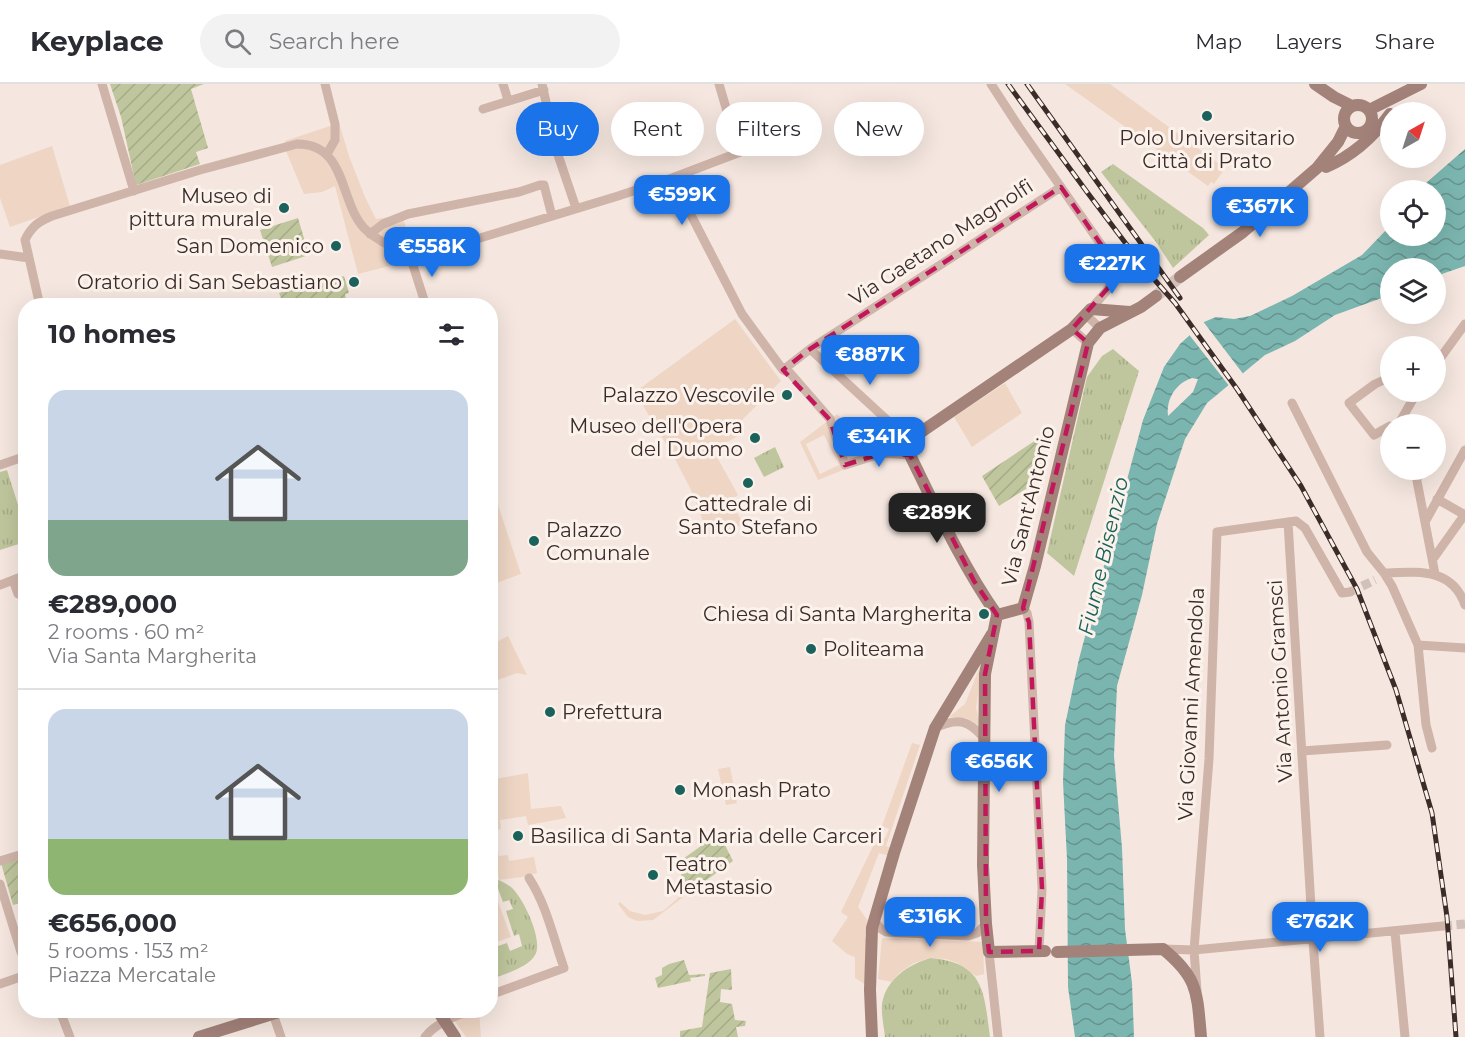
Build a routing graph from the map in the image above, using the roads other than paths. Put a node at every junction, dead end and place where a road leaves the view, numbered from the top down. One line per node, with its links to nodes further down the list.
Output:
1 (102, 84): 20 (street)
2 (325, 84): 16 (street)
3 (503, 84): 9 (street)
4 (719, 84): 18 (street)
5 (992, 84): 19 (street)
6 (1315, 84): 14 (street)
7 (1419, 85): 10 (street); 13 (street)
8 (543, 87): 9 (street); 21 (street)
9 (508, 100): 11 (street)
10 (1402, 102)
11 (483, 109)
12 (1380, 114): 13 (street)
13 (1371, 115): 14 (street); 14 (street)
14 (1350, 120): 17 (street)
15 (1380, 127): 17 (street)
16 (327, 154): 20 (street); 23 (street)
17 (1322, 168): 27 (street)
18 (672, 178): 21 (street); 39 (street)
19 (1061, 187): 31 (street); 37 (street, Via Gaetano Magnolfi)
20 (134, 191): 25 (street)
21 (579, 207): 22 (street)
22 (549, 217): 23 (street); 26 (street)
23 (370, 234): 26 (street)
24 (0, 254): 25 (street)
25 (29, 258): 29 (street)
26 (411, 259): 30 (street)
27 (1180, 278)
28 (1156, 296): 32 (street)
29 (38, 298)
30 (423, 298)
31 (1088, 312): 32 (street); 34 (street); 35 (street)
32 (1130, 312): 34 (street)
33 (1465, 324): 38 (street)
34 (1100, 328): 36 (street)
35 (1072, 329): 36 (street); 43 (street)
36 (1088, 344): 63 (street, Via Sant'Antonio)
37 (810, 349): 39 (street, Via Gaetano Magnolfi); 43 (street)
38 (1446, 350)
39 (783, 370): 43 (street)
40 (1380, 382): 42 (street)
41 (1292, 403): 53 (street)
42 (1380, 432)
43 (911, 449): 64 (street)
44 (1465, 450): 48 (street)
45 (18, 459): 46 (street)
46 (0, 465)
47 (1416, 480): 51 (street)
48 (1437, 499): 49 (street); 51 (street)
49 (1465, 515): 52 (street)
50 (1288, 522): 60 (street); 72 (street, Via Antonio Gramsci); 84 (street, Via Giovanni Amendola)
51 (1425, 522): 52 (street)
52 (1434, 559): 54 (street)
53 (1384, 573): 54 (street); 57 (street); 66 (street)
54 (1435, 574): 59 (street)
55 (18, 578): 56 (street)
56 (13, 580): 58 (street); 61 (street)
57 (1375, 580)
58 (0, 585)
59 (1463, 590): 62 (street)
60 (1350, 592)
61 (18, 594)
62 (1465, 605)
63 (1023, 608): 64 (street); 85 (street, Via Sant'Antonio)
64 (997, 615): 65 (street)
65 (992, 634): 68 (street); 69 (street)
66 (1418, 645): 67 (street); 71 (street)
67 (1465, 648)
68 (935, 728): 69 (street); 77 (street)
69 (984, 738): 78 (street)
70 (1387, 746): 72 (street)
71 (1432, 748)
72 (1302, 751): 81 (street, Via Antonio Gramsci)
73 (18, 855): 74 (street)
74 (0, 861)
75 (529, 878): 89 (street)
76 (0, 884): 82 (street)
77 (874, 920): 78 (street); 102 (street)
78 (986, 924): 86 (street)
79 (1443, 927): 80 (street)
80 (1395, 932): 81 (street); 106 (street)
81 (1313, 940): 84 (street); 105 (street, Via Antonio Gramsci)
82 (18, 942)
83 (1163, 949): 84 (street); 85 (street); 90 (street)
84 (1194, 950): 90 (street)
85 (1047, 951): 86 (street)
86 (989, 952): 103 (street)
87 (18, 978): 88 (street)
88 (0, 984)
89 (498, 992)
90 (1197, 993): 104 (street)
91 (63, 1018): 97 (street)
92 (258, 1018): 98 (street)
93 (278, 1018): 99 (street)
94 (442, 1018): 96 (street)
95 (453, 1018): 96 (street)
96 (445, 1023): 100 (street); 101 (street)
97 (70, 1037)
98 (199, 1037)
99 (281, 1037)
100 (425, 1037)
101 (455, 1037)
102 (872, 1037)
103 (998, 1037)
104 (1201, 1037)
105 (1320, 1037)
106 (1405, 1037)

